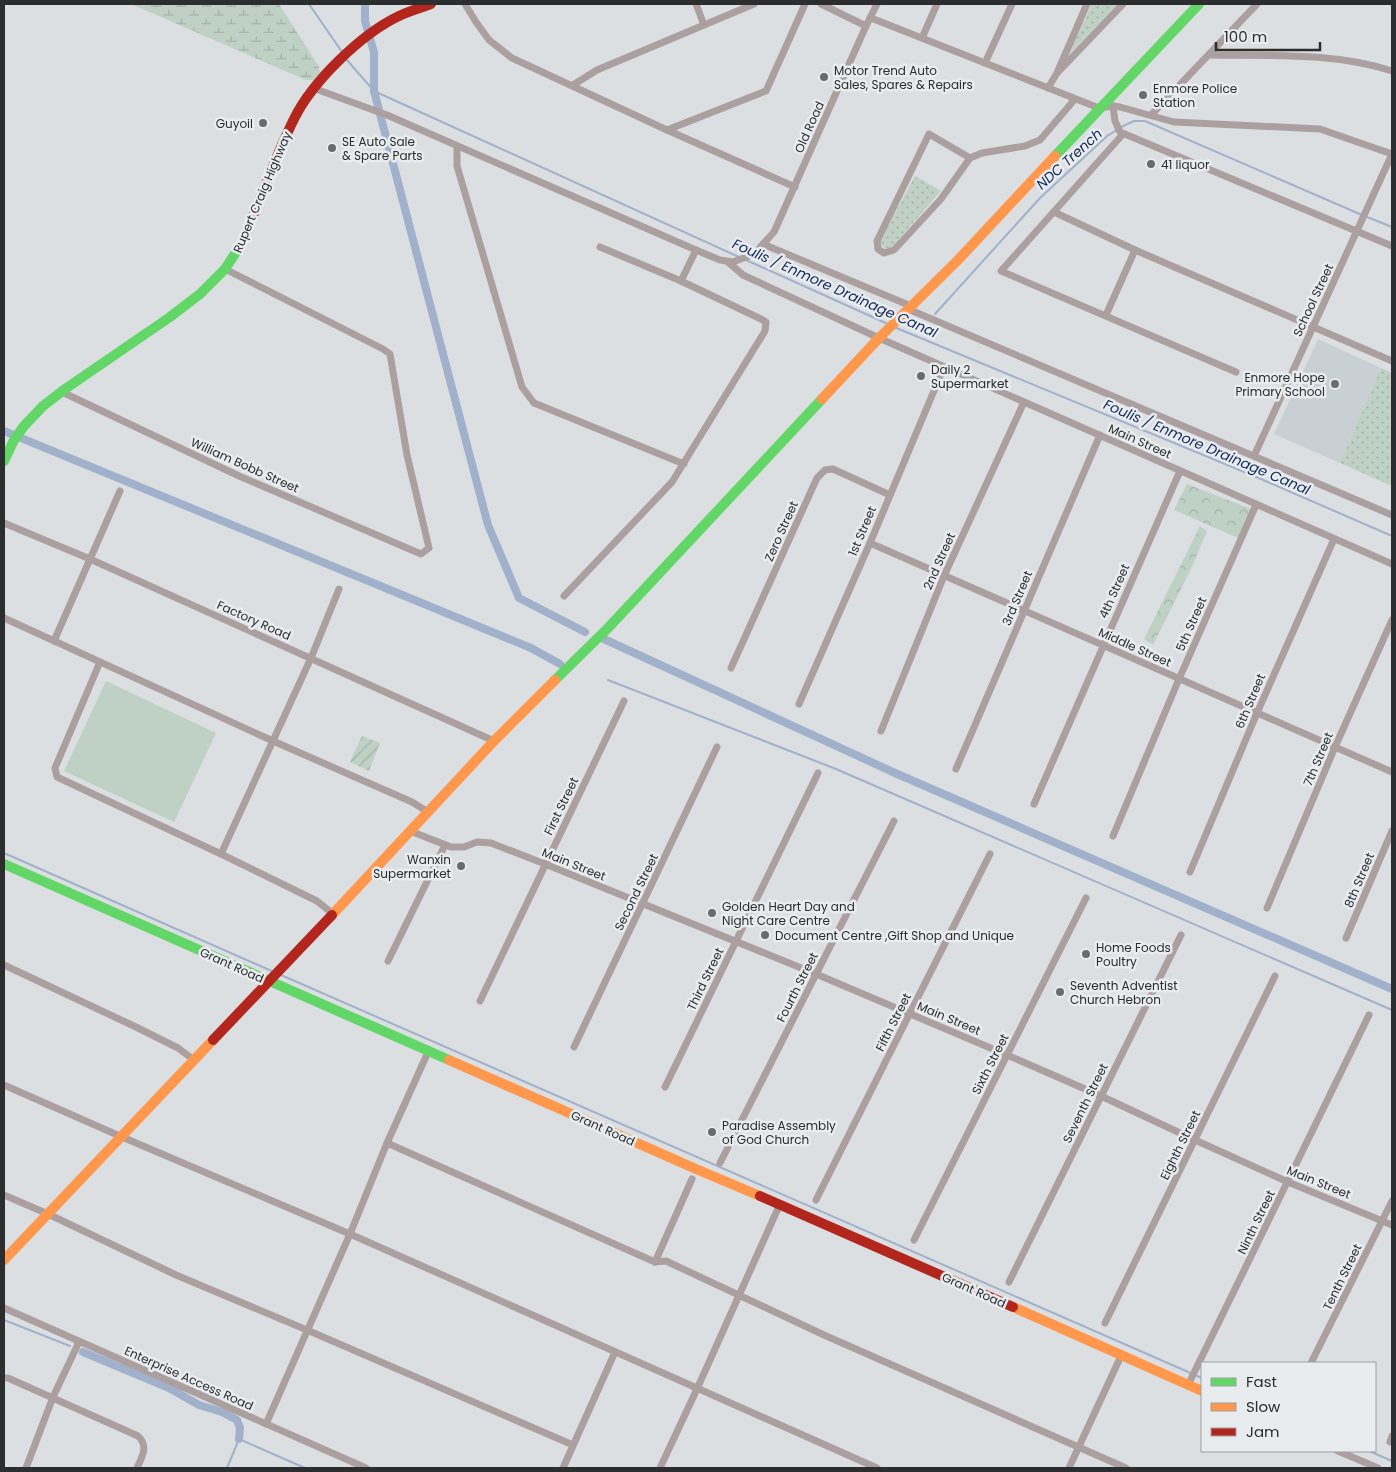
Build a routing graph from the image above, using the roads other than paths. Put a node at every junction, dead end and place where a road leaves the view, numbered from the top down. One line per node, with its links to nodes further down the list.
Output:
1 (430, 4): 23 (main road, Rupert Craig Highway)
2 (465, 4): 22 (street)
3 (696, 4): 15 (street)
4 (754, 4): 15 (street)
5 (805, 4): 29 (street)
6 (821, 4): 16 (street)
7 (877, 4): 14 (street, Old Road)
8 (937, 4): 17 (street)
9 (1012, 4): 19 (street)
10 (1087, 4): 21 (street)
11 (1123, 4): 21 (street)
12 (1199, 4): 27 (main road)
13 (1257, 4): 18 (street)
14 (871, 18): 16 (street, Old Road); 17 (street)
15 (704, 25): 22 (street)
16 (866, 26): 34 (street, Old Road)
17 (922, 38): 19 (street)
18 (1209, 55): 20 (street); 28 (street)
19 (985, 63): 24 (street)
20 (1392, 71)
21 (1056, 72): 24 (street)
22 (573, 85): 29 (street)
23 (313, 88): 31 (street, Main Street); 43 (main road, Rupert Craig Highway)
24 (1048, 88): 25 (street)
25 (1075, 99): 27 (street); 33 (street)
26 (1113, 106): 27 (street); 28 (street); 30 (street)
27 (1099, 108): 45 (main road)
28 (1151, 115): 32 (street)
29 (666, 130): 34 (street)
30 (1122, 133): 35 (street); 36 (street)
31 (457, 146): 40 (street, Main Street); 57 (street)
32 (1392, 154): 36 (street, School Street)
33 (970, 158): 33 (street)
34 (795, 187): 37 (street, Old Road)
35 (1054, 212): 41 (street); 46 (street)
36 (1358, 231): 38 (street); 47 (street, School Street)
37 (763, 244): 42 (street, Old Road); 45 (street)
38 (1392, 246)
39 (600, 247): 44 (street)
40 (696, 250): 42 (street, Main Street); 44 (street)
41 (1135, 250): 46 (street); 47 (street)
42 (730, 262): 48 (street, Main Street)
43 (225, 269): 52 (main road, Rupert Craig Highway); 52 (street, William Bobb Street)
44 (681, 281): 57 (street)
45 (909, 307): 48 (main road); 55 (street)
46 (1106, 315): 51 (street)
47 (1314, 327): 49 (street); 55 (street, School Street)
48 (879, 338): 50 (street, Main Street); 85 (main road)
49 (1392, 361)
50 (944, 367): 53 (street, Main Street); 60 (street, 1st Street)
51 (1236, 372)
52 (62, 392): 56 (main road, Rupert Craig Highway)
53 (1024, 402): 54 (street, Main Street); 68 (street, 2nd Street)
54 (1100, 436): 58 (street, Main Street); 71 (street, 3rd Street)
55 (1254, 456): 62 (street)
56 (4, 461)
57 (684, 464): 70 (street)
58 (1180, 471): 61 (street, Main Street); 75 (street, 4th Street)
59 (120, 491): 66 (street)
60 (890, 495): 65 (street, 1st Street); 78 (street, Zero Street)
61 (1256, 504): 64 (street, Main Street); 79 (street, 5th Street)
62 (1392, 515)
63 (4, 523): 66 (street, Factory Road)
64 (1334, 539): 67 (street, Main Street); 82 (street, 6th Street)
65 (870, 543): 68 (street, Middle Street); 81 (street, 1st Street)
66 (90, 559): 74 (street); 76 (street, Factory Road)
67 (1392, 564)
68 (944, 576): 71 (street, Middle Street); 83 (street, 2nd Street)
69 (339, 588): 76 (street)
70 (564, 596)
71 (1024, 611): 75 (street, Middle Street); 88 (street, 3rd Street)
72 (4, 618): 74 (street)
73 (1392, 620): 87 (street, 7th Street)
74 (54, 641): 77 (street)
75 (1103, 645): 79 (street, Middle Street); 91 (street, 4th Street)
76 (311, 658): 84 (street); 85 (street, Factory Road)
77 (100, 662): 84 (street); 98 (street)
78 (731, 668)
79 (1179, 679): 82 (street, Middle Street); 96 (street, 5th Street)
80 (624, 701): 101 (street, First Street)
81 (799, 704)
82 (1257, 713): 87 (street, Middle Street); 102 (street, 6th Street)
83 (880, 731)
84 (273, 741): 92 (street); 98 (street)
85 (494, 741): 92 (main road)
86 (717, 747): 104 (street, Second Street)
87 (1335, 747): 89 (street, Middle Street); 105 (street, 7th Street)
88 (956, 769)
89 (1392, 772)
90 (818, 773): 109 (street, Third Street)
91 (1034, 804)
92 (423, 812): 94 (main road)
93 (894, 821): 112 (street, Fourth Street)
94 (410, 831): 97 (street); 106 (main road)
95 (1392, 831): 108 (street, 8th Street)
96 (1114, 836)
97 (445, 845): 101 (street, Main Street); 110 (street)
98 (221, 854): 106 (street)
99 (990, 854): 116 (street, Fifth Street)
100 (4, 864): 114 (main road, Grant Road)
101 (545, 864): 104 (street, Main Street); 115 (street, First Street)
102 (1190, 872)
103 (1086, 898): 120 (street, Sixth Street)
104 (642, 904): 109 (street, Main Street); 118 (street, Second Street)
105 (1267, 908)
106 (331, 912): 114 (main road)
107 (1182, 935): 124 (street, Seventh Street)
108 (1346, 938)
109 (736, 942): 112 (street, Main Street); 123 (street, Third Street)
110 (388, 961)
111 (4, 964): 121 (street)
112 (816, 974): 116 (street, Main Street); 128 (street, Fourth Street)
113 (1275, 976): 126 (street, Eighth Street)
114 (270, 981): 119 (main road, Grant Road); 121 (main road)
115 (480, 1001)
116 (910, 1014): 120 (street, Main Street); 132 (street, Fifth Street)
117 (1370, 1015): 130 (street, Ninth Street)
118 (574, 1047)
119 (429, 1050): 127 (street); 134 (main road, Grant Road)
120 (1007, 1055): 124 (street, Main Street); 139 (street, Sixth Street)
121 (194, 1060): 125 (main road)
122 (4, 1085): 125 (street)
123 (665, 1087)
124 (1101, 1096): 126 (street, Main Street); 142 (street, Seventh Street)
125 (122, 1137): 135 (main road); 138 (street)
126 (1194, 1140): 130 (street, Main Street); 145 (street, Eighth Street)
127 (387, 1143): 138 (street); 141 (street)
128 (720, 1163)
129 (692, 1180): 141 (street)
130 (1288, 1182): 136 (street, Main Street); 152 (street, Ninth Street)
131 (4, 1195): 135 (street)
132 (816, 1200)
133 (1392, 1201): 136 (street, Tenth Street)
134 (780, 1204): 143 (street); 149 (main road, Grant Road)
135 (48, 1214): 140 (main road); 146 (street)
136 (1382, 1221): 137 (street, Main Street); 150 (street, Tenth Street)
137 (1392, 1225)
138 (350, 1234): 146 (street); 148 (street)
139 (914, 1240)
140 (4, 1260)
141 (655, 1262): 143 (street)
142 (1009, 1282)
143 (739, 1296): 153 (street); 158 (street)
144 (4, 1308): 147 (street, Enterprise Access Road)
145 (1104, 1323)
146 (307, 1330): 156 (street); 157 (street)
147 (79, 1342): 155 (street); 156 (street, Enterprise Access Road)
148 (615, 1352): 153 (street); 157 (street)
149 (1121, 1356): 152 (main road, Grant Road); 158 (street)
150 (1312, 1362)
151 (6, 1378): 155 (street)
152 (1188, 1385): 154 (main road, Grant Road)
153 (697, 1389): 164 (street); 165 (street)
154 (1201, 1392)
155 (53, 1397): 160 (street); 161 (street)
156 (266, 1424): 162 (street, Enterprise Access Road)
157 (573, 1445): 163 (street)
158 (1079, 1447): 166 (street); 167 (street)
159 (1340, 1452): 168 (street)
160 (26, 1468)
161 (137, 1468)
162 (366, 1468)
163 (563, 1468)
164 (660, 1468)
165 (877, 1468)
166 (1069, 1468)
167 (1126, 1468)
168 (1378, 1468)

